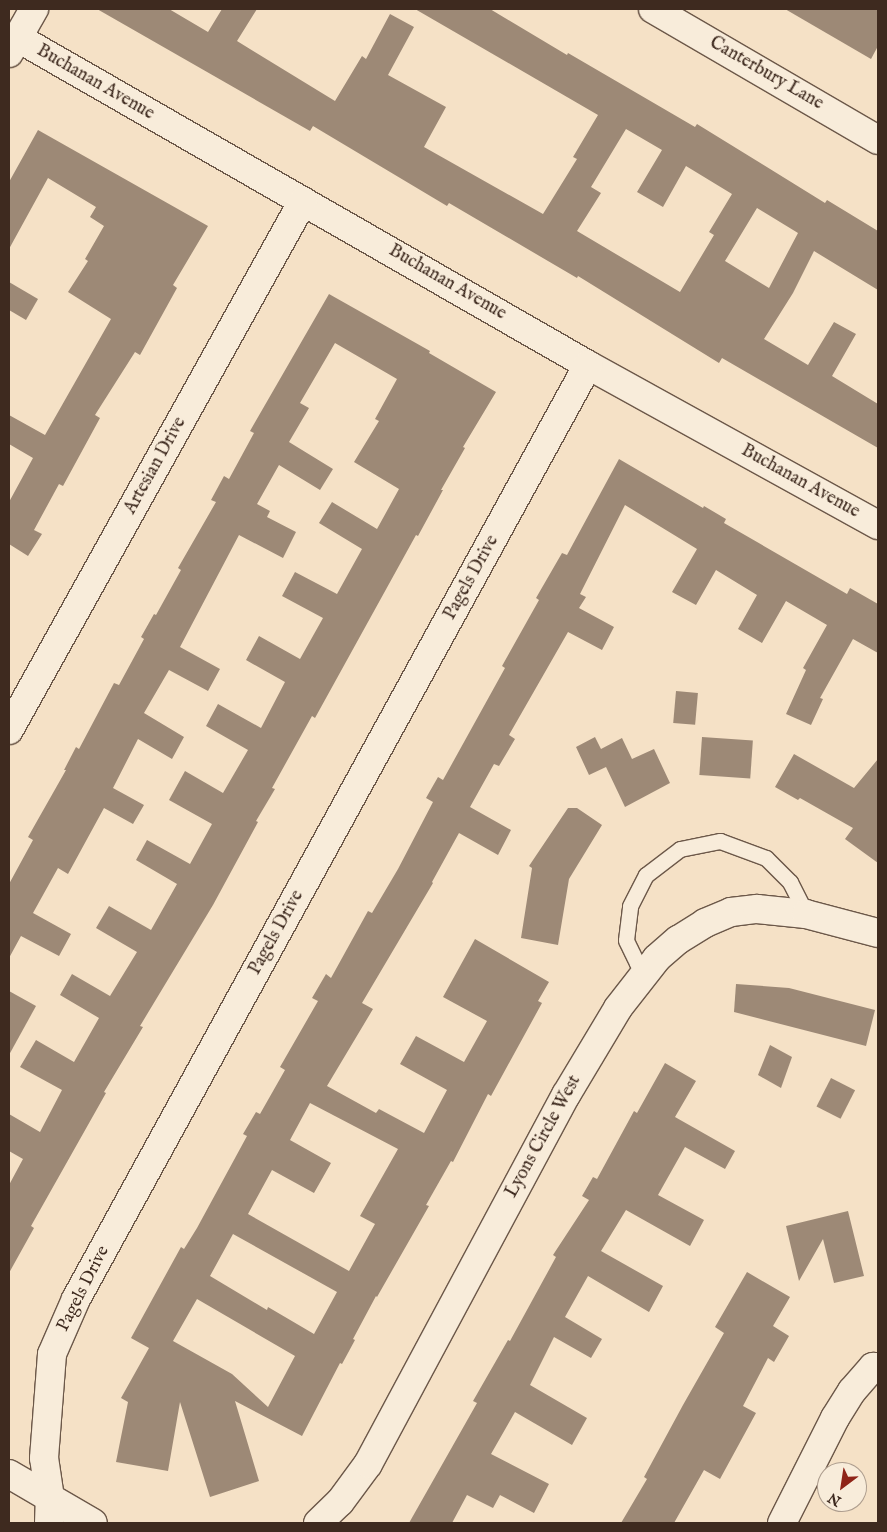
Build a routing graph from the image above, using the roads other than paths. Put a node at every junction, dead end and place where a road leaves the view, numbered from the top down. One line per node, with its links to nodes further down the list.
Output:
1 (34, 9): 3 (street)
2 (653, 9): 4 (street, Canterbury Lane)
3 (13, 46): 5 (street, Buchanan Avenue)
4 (878, 140)
5 (303, 201): 6 (street, Buchanan Avenue); 8 (street, Artesian Drive)
6 (588, 365): 7 (street, Buchanan Avenue); 14 (street, Pagels Drive)
7 (878, 525)
8 (9, 730)
9 (806, 914): 10 (street, Lyons Circle West); 11 (street, Lyons Circle West); 11 (lane)
10 (878, 933)
11 (645, 973): 16 (street, Lyons Circle West)
12 (875, 1367): 17 (street)
13 (9, 1474): 14 (street)
14 (49, 1510): 15 (street)
15 (93, 1523)
16 (318, 1523)
17 (782, 1523)

